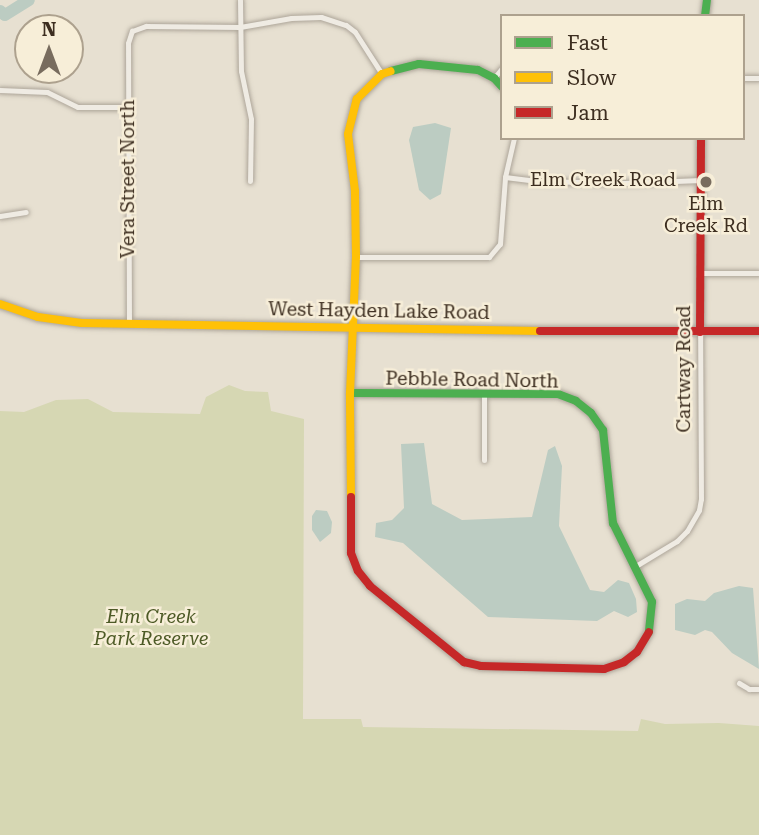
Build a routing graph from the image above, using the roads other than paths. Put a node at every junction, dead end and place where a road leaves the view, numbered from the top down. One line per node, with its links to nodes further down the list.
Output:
1 (240, 0): 2 (street)
2 (240, 27): 4 (street); 8 (street, Vera Street North); 13 (street)
3 (500, 70): 5 (street)
4 (382, 74): 5 (street); 16 (street, Pebble Road North)
5 (494, 78): 6 (street)
6 (500, 85)
7 (0, 90): 8 (street)
8 (128, 107): 20 (street, Vera Street North)
9 (514, 140): 11 (street)
10 (701, 140): 12 (street, Cartway Road)
11 (505, 177): 12 (street, Elm Creek Road); 16 (street)
12 (701, 180): 17 (street, Cartway Road)
13 (250, 181)
14 (26, 212): 15 (street)
15 (0, 216)
16 (356, 257): 21 (street, Pebble Road North)
17 (700, 273): 18 (street); 23 (street, Cartway Road)
18 (759, 273)
19 (0, 304): 20 (street, West Hayden Lake Road)
20 (129, 323): 21 (street, West Hayden Lake Road)
21 (354, 326): 23 (street, West Hayden Lake Road); 24 (street, Pebble Road North)
22 (759, 331): 23 (street, West Hayden Lake Road)
23 (700, 332): 27 (street, Cartway Road)
24 (351, 393): 25 (street, Pebble Road North); 27 (street, Pebble Road North)
25 (484, 394): 26 (street); 27 (street, Pebble Road North)
26 (484, 460)
27 (634, 567)
28 (739, 683): 29 (street)
29 (759, 689)

